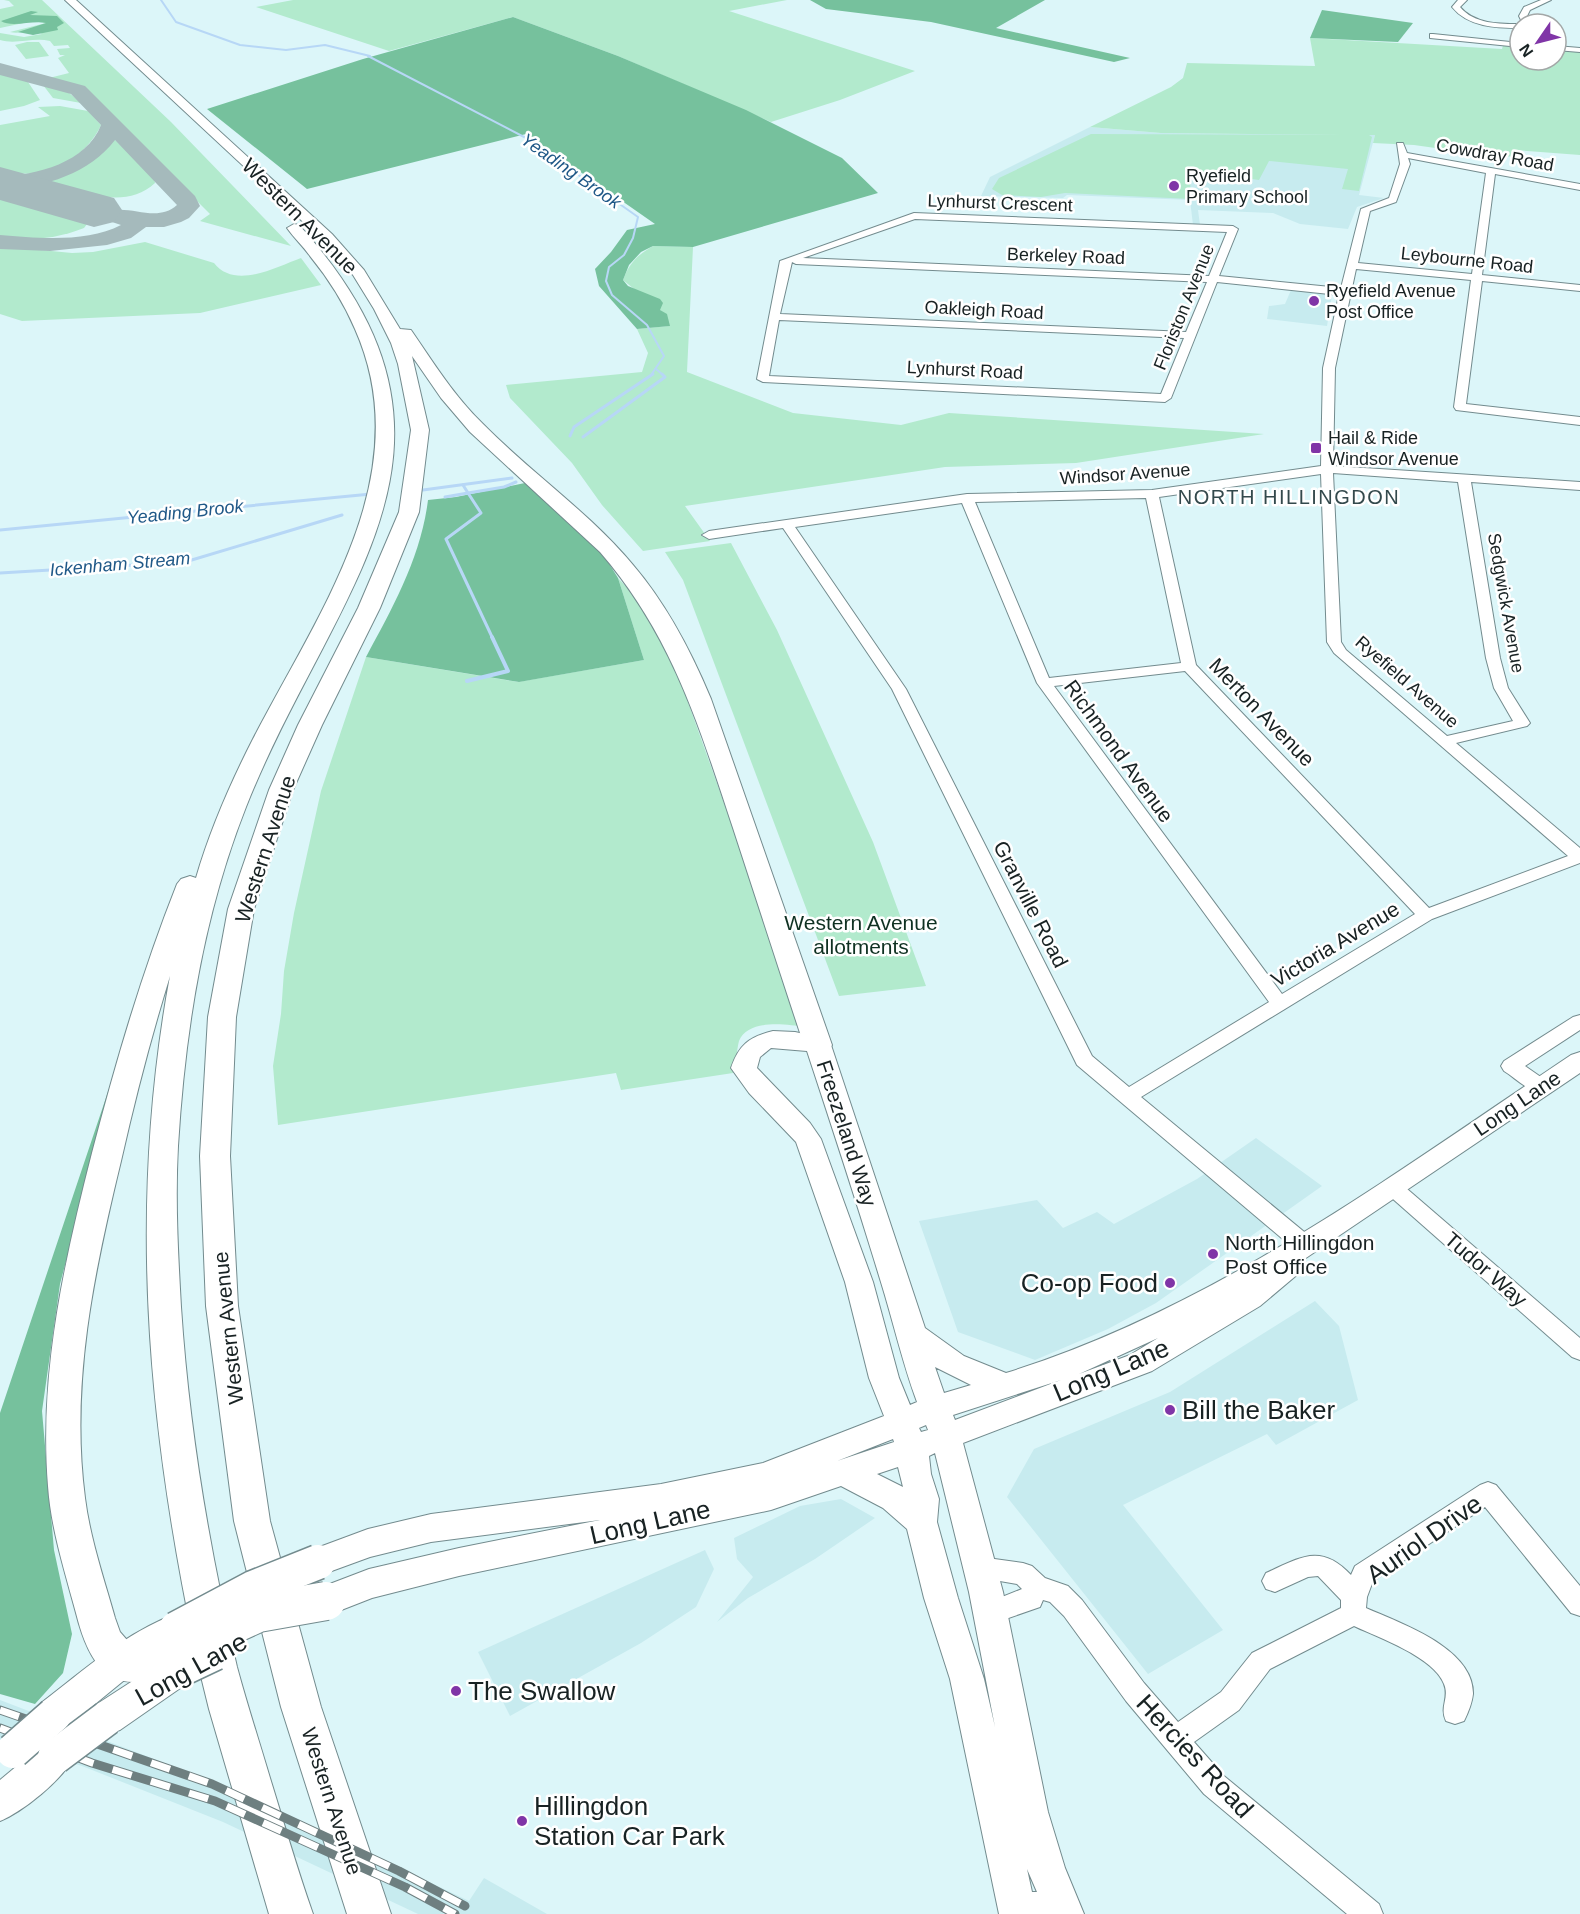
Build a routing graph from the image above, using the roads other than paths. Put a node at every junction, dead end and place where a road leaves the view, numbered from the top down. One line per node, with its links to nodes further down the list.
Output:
1 (54, 0): 35 (highway, Western Avenue)
2 (70, 0): 16 (highway, Western Avenue)
3 (1463, 0): 6 (street)
4 (1546, 0): 5 (street)
5 (1525, 12)
6 (1508, 25)
7 (1433, 36): 8 (street)
8 (1508, 44)
9 (1400, 145): 10 (street)
10 (1404, 155): 11 (street, Cowdray Road); 15 (street, Ryefield Avenue)
11 (1491, 171): 12 (street, Cowdray Road); 17 (street)
12 (1580, 187)
13 (1233, 229): 14 (street, Lynhurst Crescent); 18 (street, Floriston Avenue)
14 (785, 261): 18 (street, Berkeley Road); 21 (street)
15 (1352, 265): 17 (street, Leybourne Road); 20 (street, Ryefield Avenue)
16 (359, 273): 40 (highway); 67 (highway, Western Avenue)
17 (1477, 278): 19 (street, Leybourne Road); 24 (street)
18 (1214, 279): 20 (street, Berkeley Road); 22 (street, Floriston Avenue)
19 (1580, 288)
20 (1345, 292): 25 (street, Ryefield Avenue)
21 (776, 317): 22 (street, Oakleigh Road); 23 (street, Lynhurst Road)
22 (1190, 335): 23 (street, Floriston Avenue)
23 (1165, 398)
24 (1580, 421)
25 (1327, 469): 26 (street, Windsor Avenue); 28 (street, Windsor Avenue); 34 (street, Ryefield Avenue)
26 (1464, 478): 27 (street, Windsor Avenue); 34 (street, Sedgwick Avenue)
27 (1580, 486)
28 (1152, 494): 29 (street, Windsor Avenue); 32 (street, Merton Avenue)
29 (967, 498): 30 (street, Windsor Avenue); 33 (street, Richmond Avenue)
30 (786, 523): 31 (street, Windsor Avenue); 43 (street, Granville Road)
31 (709, 535)
32 (1189, 666): 33 (street); 37 (street, Merton Avenue)
33 (1044, 683): 38 (street, Richmond Avenue)
34 (1445, 741): 36 (street, Ryefield Avenue)
35 (241, 791): 61 (highway); 66 (highway, Western Avenue)
36 (1580, 857): 37 (street, Victoria Avenue)
37 (1425, 915): 38 (street, Victoria Avenue)
38 (1280, 1004): 43 (street, Victoria Avenue)
39 (1580, 1021): 42 (street)
40 (818, 1045): 46 (main road, Freezeland Way); 50 (main road, Freezeland Way)
41 (1580, 1061): 42 (main road, Long Lane)
42 (1541, 1087): 44 (main road, Long Lane)
43 (1127, 1097): 45 (street, Granville Road)
44 (1392, 1186): 45 (main road, Long Lane); 47 (street, Tudor Way)
45 (1305, 1246): 48 (main road, Long Lane); 49 (main road, Long Lane)
46 (912, 1335): 48 (main road); 49 (main road, Freezeland Way)
47 (1580, 1351)
48 (1005, 1386): 49 (main road, Long Lane)
49 (940, 1422): 50 (main road, Long Lane); 53 (main road, Freezeland Way)
50 (907, 1435): 51 (main road, Long Lane); 52 (main road); 60 (main road, Long Lane, bridge)
51 (844, 1473): 52 (main road); 56 (main road, Long Lane)
52 (921, 1522): 68 (main road)
53 (980, 1568): 55 (street, Hercies Road); 59 (main road, Freezeland Way)
54 (1275, 1581): 57 (street)
55 (1035, 1586): 59 (street); 63 (street, Hercies Road)
56 (326, 1601): 60 (highway, bridge)
57 (1353, 1605): 58 (street, Auriol Drive); 62 (street); 63 (street)
58 (1580, 1605)
59 (991, 1613): 71 (main road, Freezeland Way)
60 (177, 1650): 61 (highway); 64 (main road, Long Lane, bridge)
61 (121, 1662): 64 (main road, Long Lane, bridge)
62 (1455, 1712)
63 (1175, 1740): 72 (street, Hercies Road)
64 (19, 1760): 65 (main road, Long Lane)
65 (0, 1803)
66 (291, 1914)
67 (369, 1914)
68 (1018, 1914)
69 (1025, 1914): 70 (main road)
70 (1056, 1914)
71 (1065, 1914)
72 (1369, 1914)

